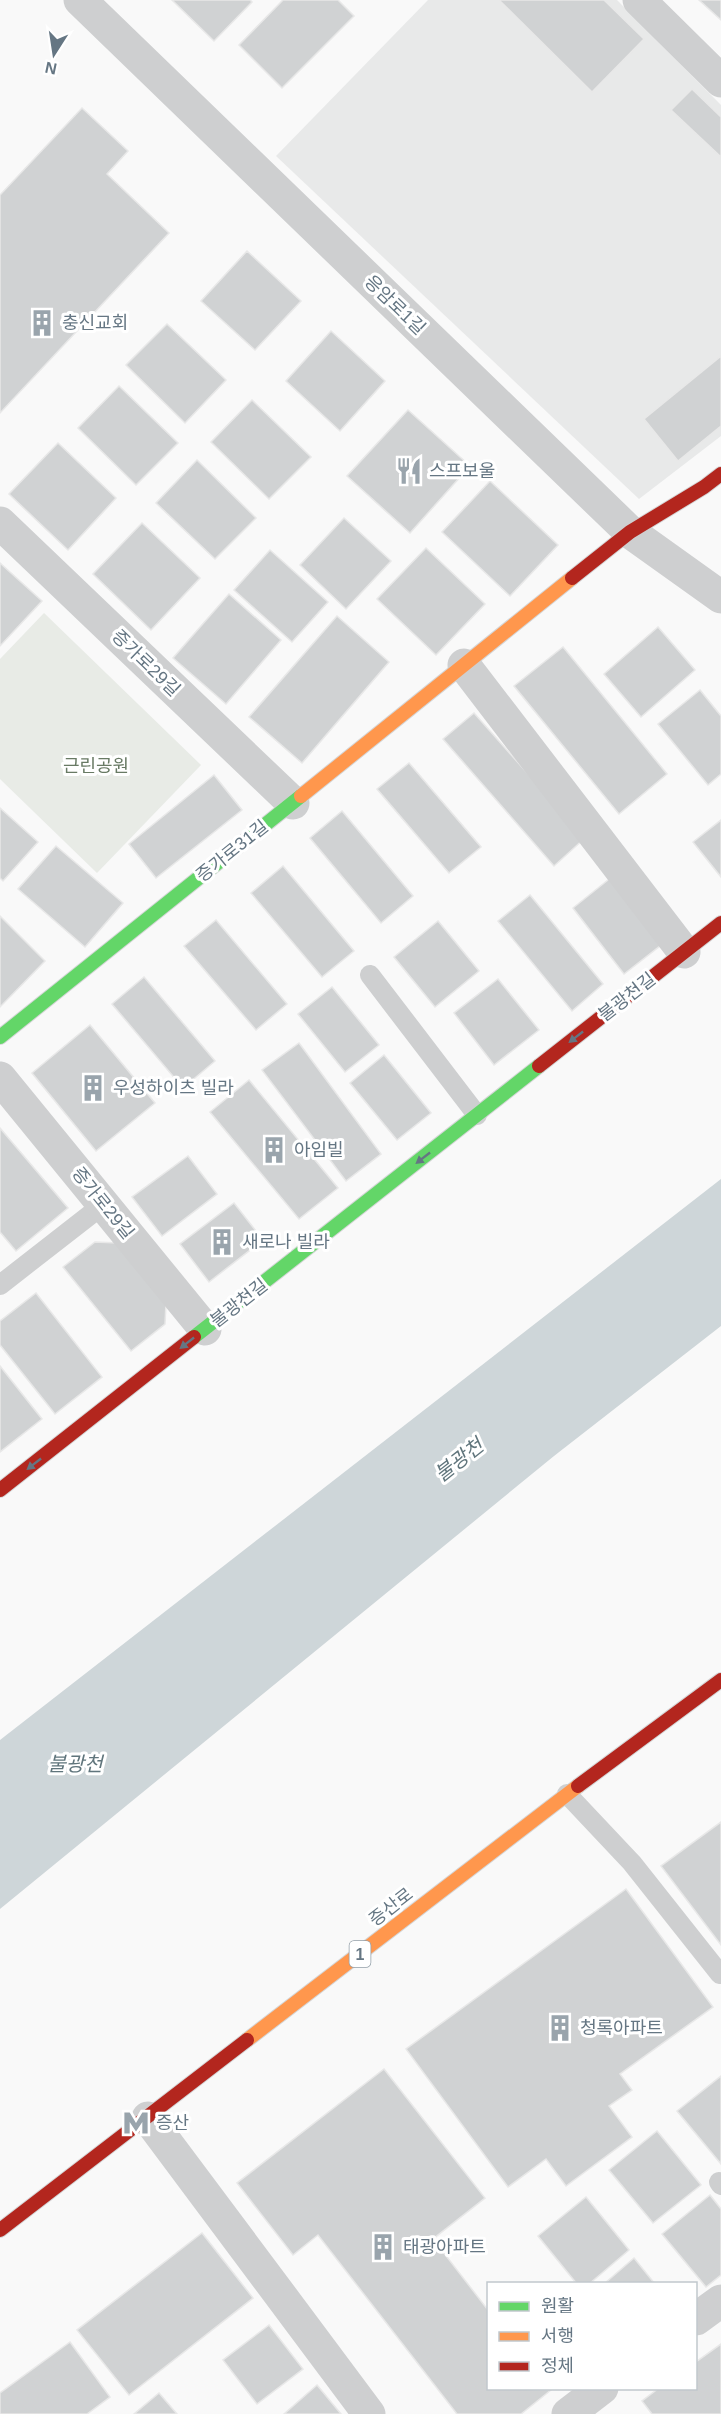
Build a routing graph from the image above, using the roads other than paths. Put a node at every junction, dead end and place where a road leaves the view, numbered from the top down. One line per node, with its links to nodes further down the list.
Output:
1 (80, 0): 6 (street, 응암로1길)
2 (639, 0): 3 (street)
3 (721, 81)
4 (721, 474): 6 (street, 증가로31길)
5 (0, 523): 9 (street, 증가로29길)
6 (630, 532): 7 (street, 응암로1길); 8 (street, 증가로31길)
7 (721, 597)
8 (464, 665): 9 (street, 증가로31길); 11 (street)
9 (292, 802): 13 (street, 증가로31길)
10 (721, 923): 11 (street, 불광천길)
11 (684, 952): 15 (street, 불광천길, one-way to 15)
12 (370, 975): 15 (lane)
13 (0, 1037)
14 (0, 1078): 16 (street, 증가로29길)
15 (477, 1115): 18 (street, 불광천길, one-way to 18)
16 (104, 1204): 17 (lane); 18 (street, 증가로29길)
17 (0, 1285)
18 (205, 1329): 19 (street, 불광천길, one-way to 19)
19 (0, 1490)
20 (721, 1680): 21 (street, 증산로 / 1)
21 (567, 1794): 22 (lane); 23 (street, 증산로 / 1)
22 (720, 1974)
23 (148, 2118): 24 (street, 증산로 / 1); 28 (street)
24 (0, 2230)
25 (721, 2301): 26 (street)
26 (697, 2318)
27 (599, 2390): 29 (street)
28 (369, 2414)
29 (568, 2414)

